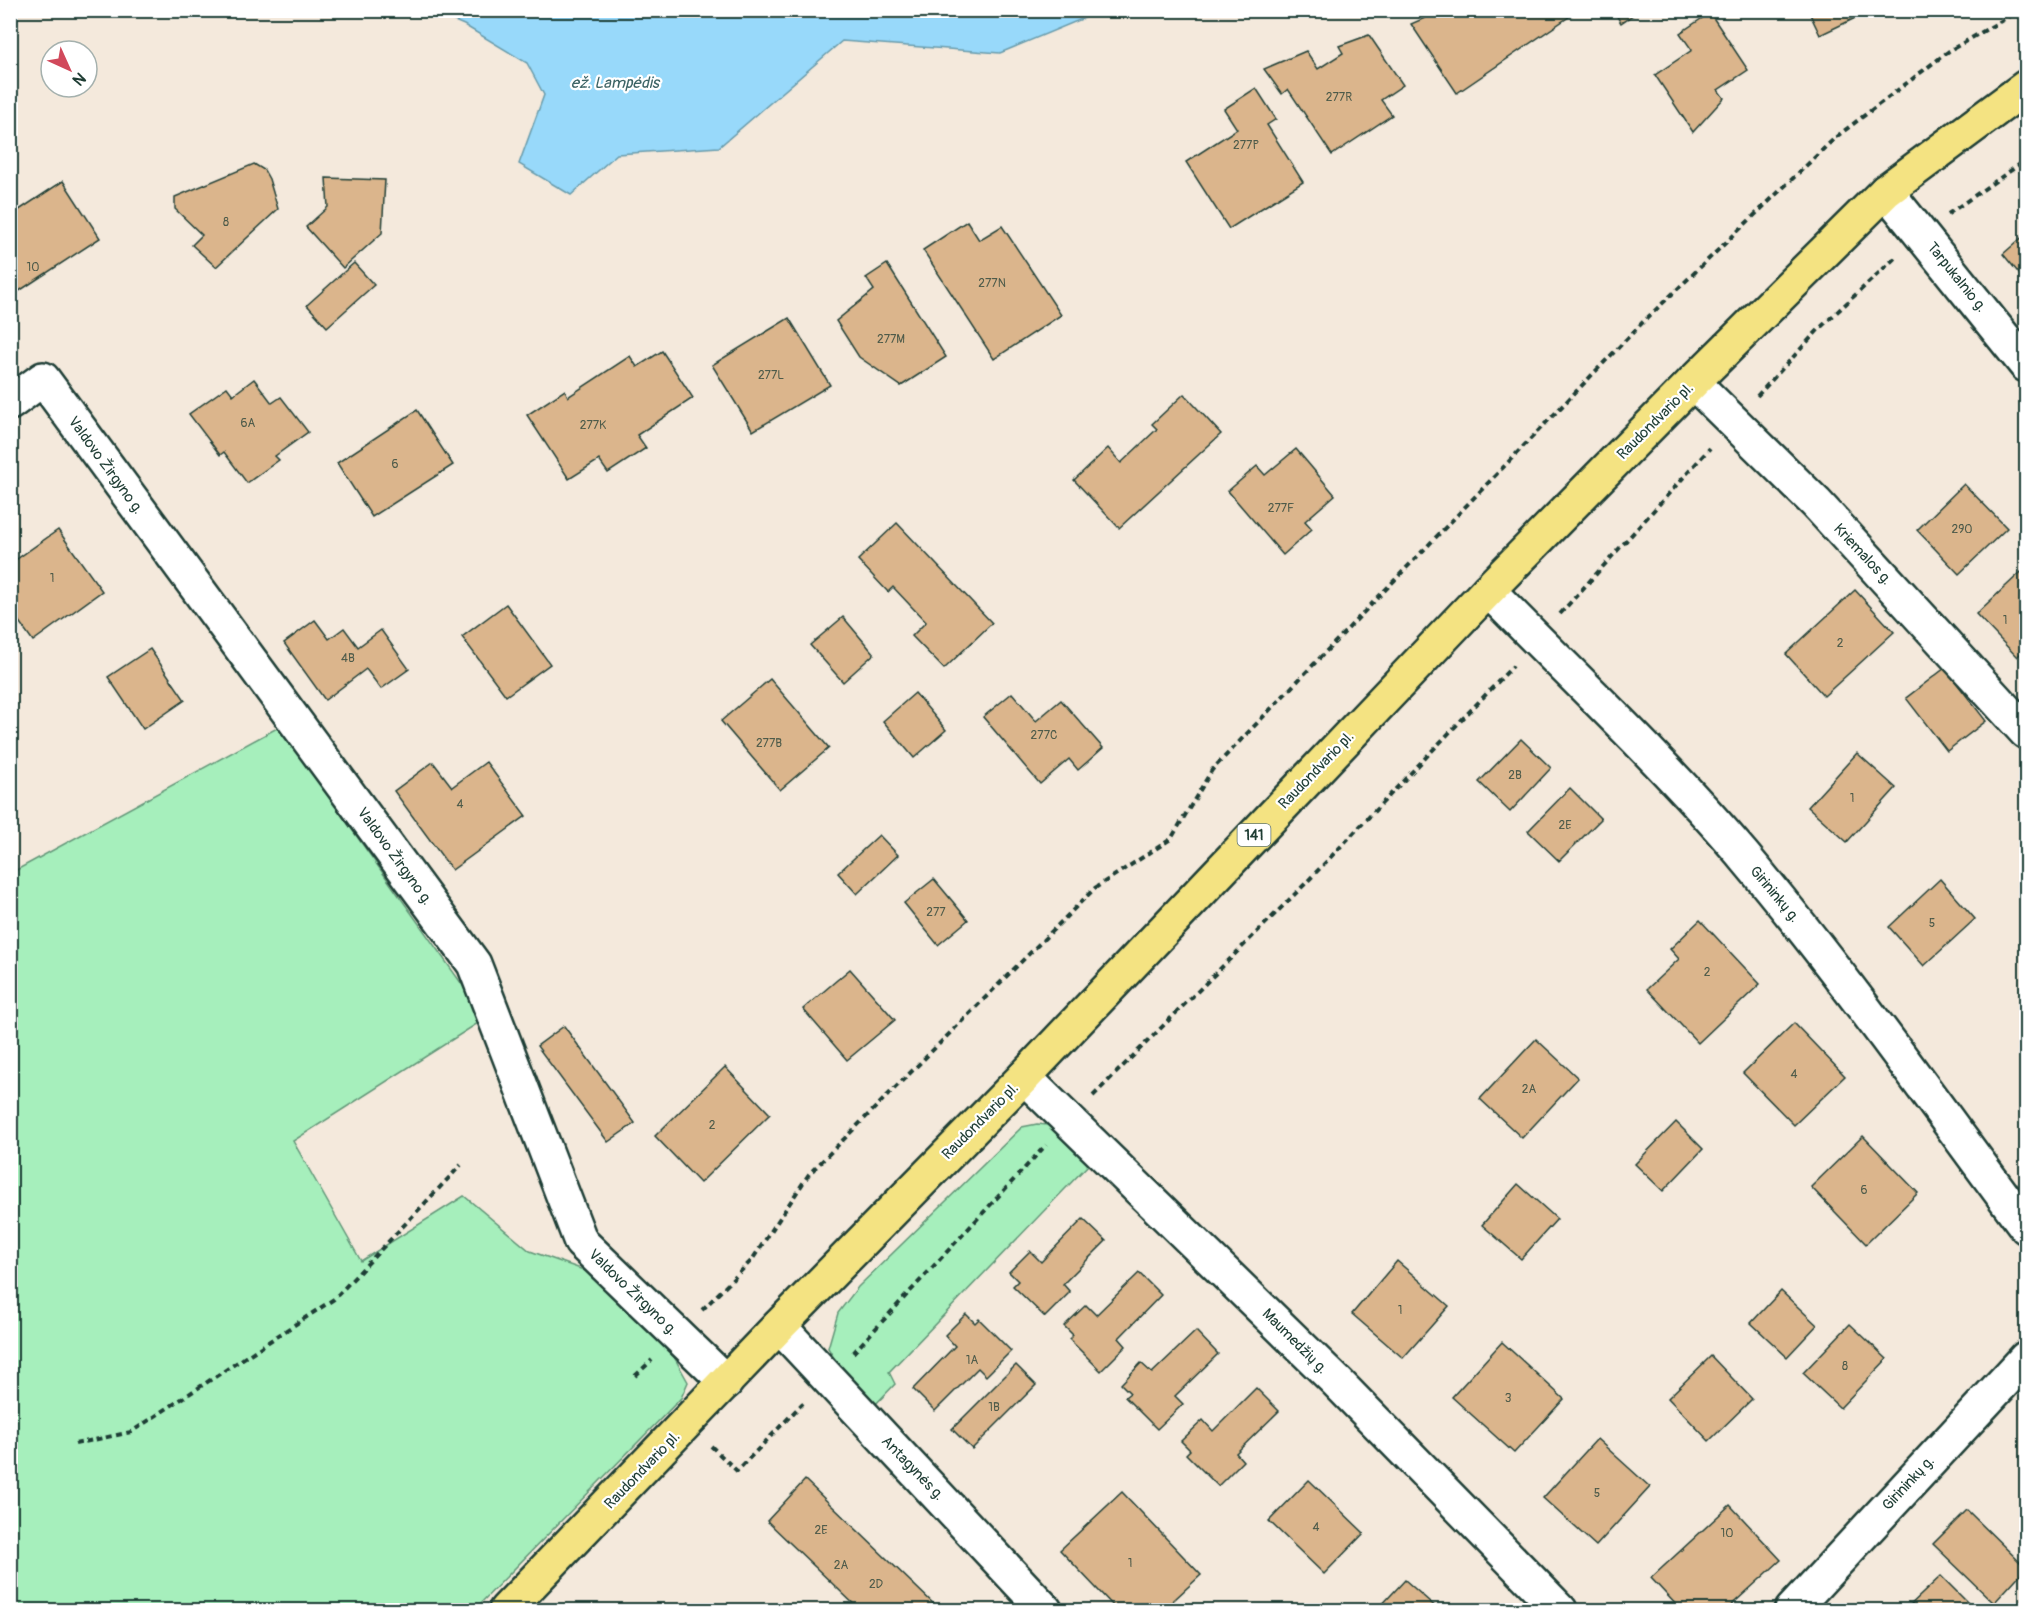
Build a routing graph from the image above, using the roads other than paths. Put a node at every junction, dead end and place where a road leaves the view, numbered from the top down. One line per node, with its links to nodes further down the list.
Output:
1 (2026, 87): 2 (main road, Raudondvario pl. / 141)
2 (1886, 191): 3 (street, Tarpukalnio g.); 4 (main road, Raudondvario pl. / 141)
3 (2026, 365)
4 (1693, 382): 6 (main road, Raudondvario pl. / 141); 7 (street, Kriemalos g.)
5 (10, 403): 12 (street, Valdovo Žirgyno g.)
6 (1488, 590): 8 (main road, Raudondvario pl. / 141); 9 (street, Girininkų g.)
7 (2026, 732)
8 (1024, 1077): 10 (main road, Raudondvario pl. / 141); 15 (street, Maumedžių g.)
9 (2026, 1227)
10 (779, 1326): 12 (main road, Raudondvario pl. / 141); 14 (street, Antagynės g.)
11 (2026, 1358): 16 (street, Girininkų g.)
12 (726, 1382): 13 (main road, Raudondvario pl. / 141)
13 (506, 1611)
14 (1045, 1611)
15 (1560, 1611)
16 (1792, 1611)

